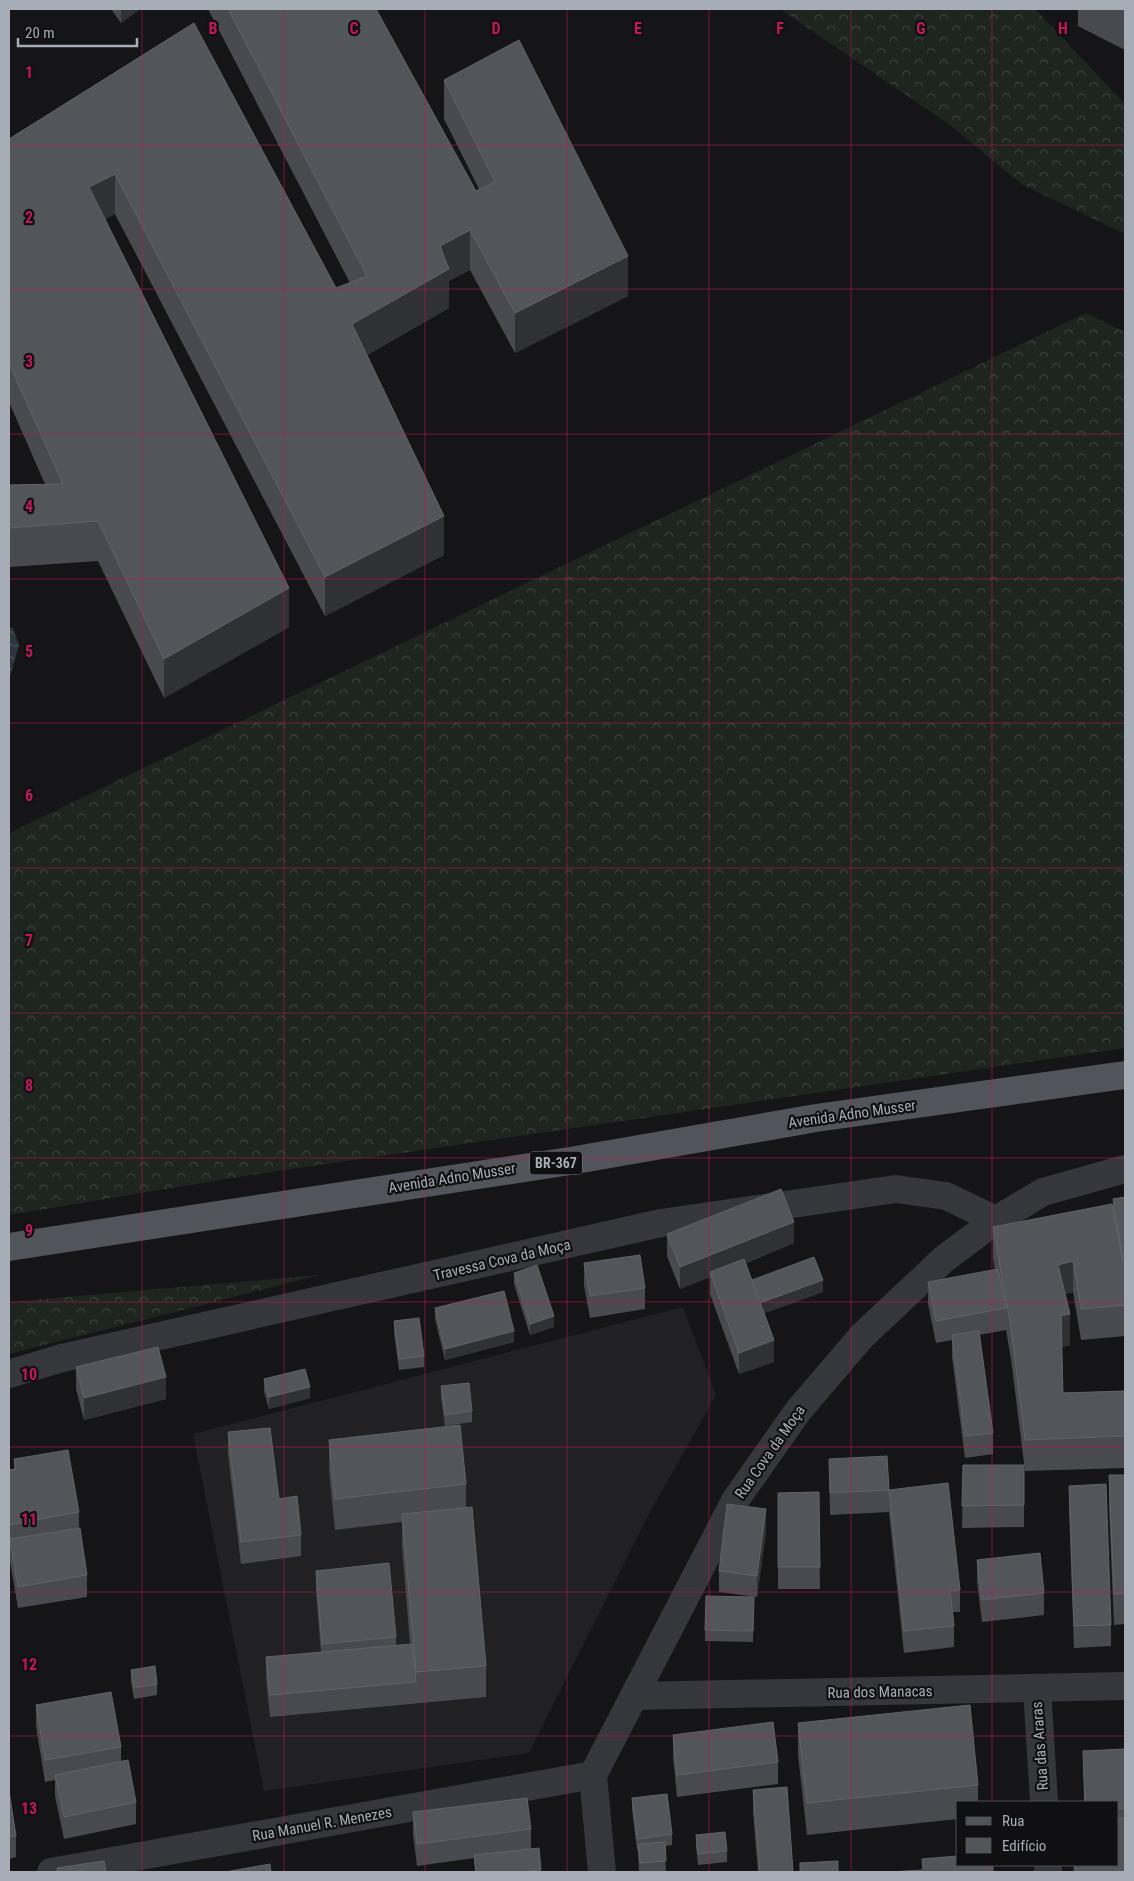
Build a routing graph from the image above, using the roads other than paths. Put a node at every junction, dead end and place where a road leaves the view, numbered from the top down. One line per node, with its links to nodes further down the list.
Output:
1 (1118, 1074): 4 (main road, Avenida Adno Musser / BR-367)
2 (1125, 1169): 3 (street, Rua Cova da Moça)
3 (996, 1220): 5 (street, Travessa Cova da Moça); 8 (street, Rua Cova da Moça)
4 (9, 1247)
5 (9, 1374)
6 (1125, 1686): 7 (street, Rua dos Manacas)
7 (1037, 1689): 8 (street, Rua dos Manacas); 10 (street, Rua das Araras)
8 (635, 1696): 9 (street, Rua Cova da Moça)
9 (593, 1775): 11 (street, Rua Manuel R. Menezes); 12 (street)
10 (1044, 1801)
11 (51, 1872)
12 (602, 1872)

